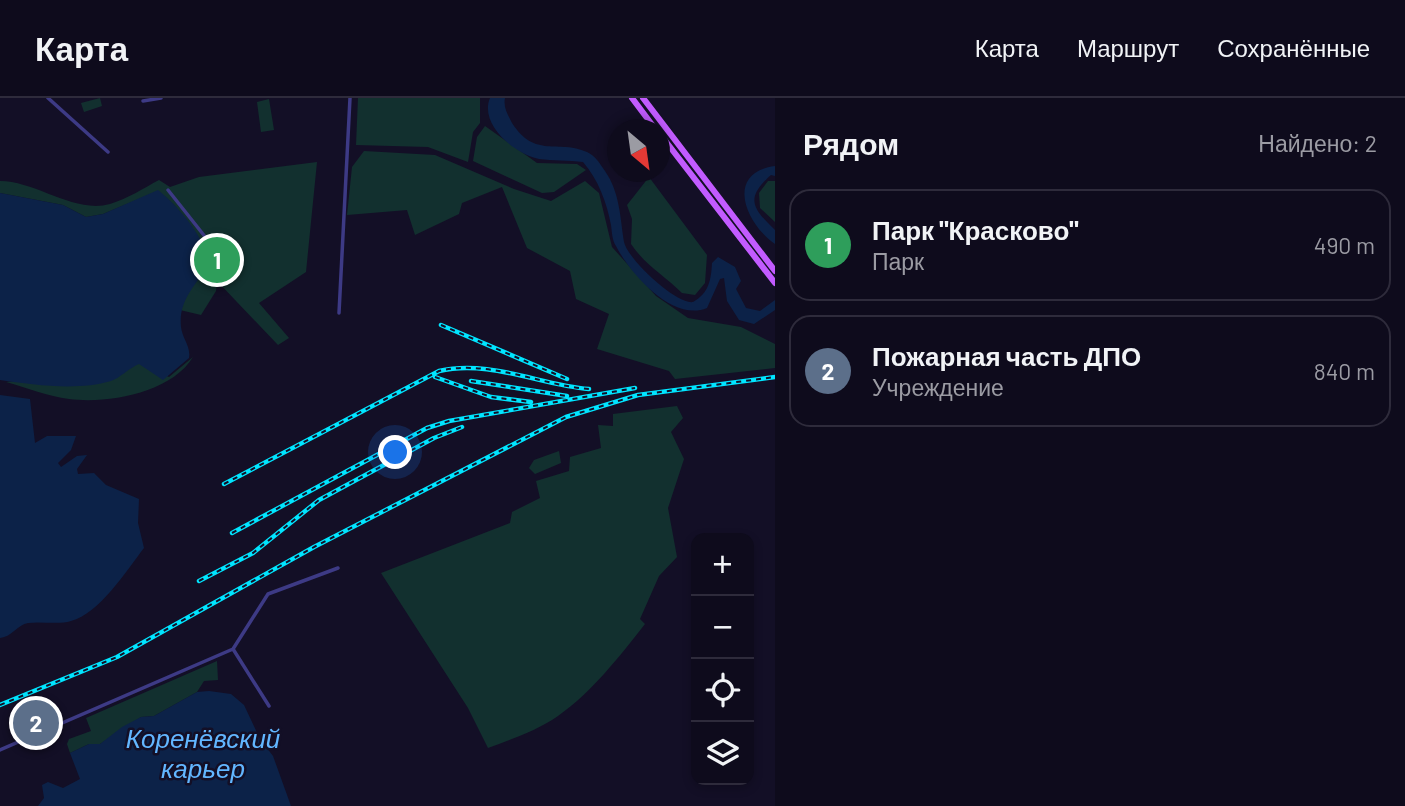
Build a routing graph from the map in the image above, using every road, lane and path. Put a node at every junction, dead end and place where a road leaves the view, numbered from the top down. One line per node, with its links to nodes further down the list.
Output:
1 (48, 98): 9 (street)
2 (161, 98): 6 (street)
3 (351, 98): 15 (street)
4 (643, 98): 10 (main road)
5 (633, 100): 7 (main road)
6 (143, 101)
7 (648, 119)
8 (670, 145): 10 (main road)
9 (108, 152)
10 (687, 163): 12 (main road); 14 (main road)
11 (168, 190): 13 (street)
12 (775, 271)
13 (222, 276)
14 (775, 283)
15 (339, 313)
16 (338, 568): 17 (street)
17 (233, 649): 18 (street); 19 (street)
18 (269, 706)
19 (0, 750)

